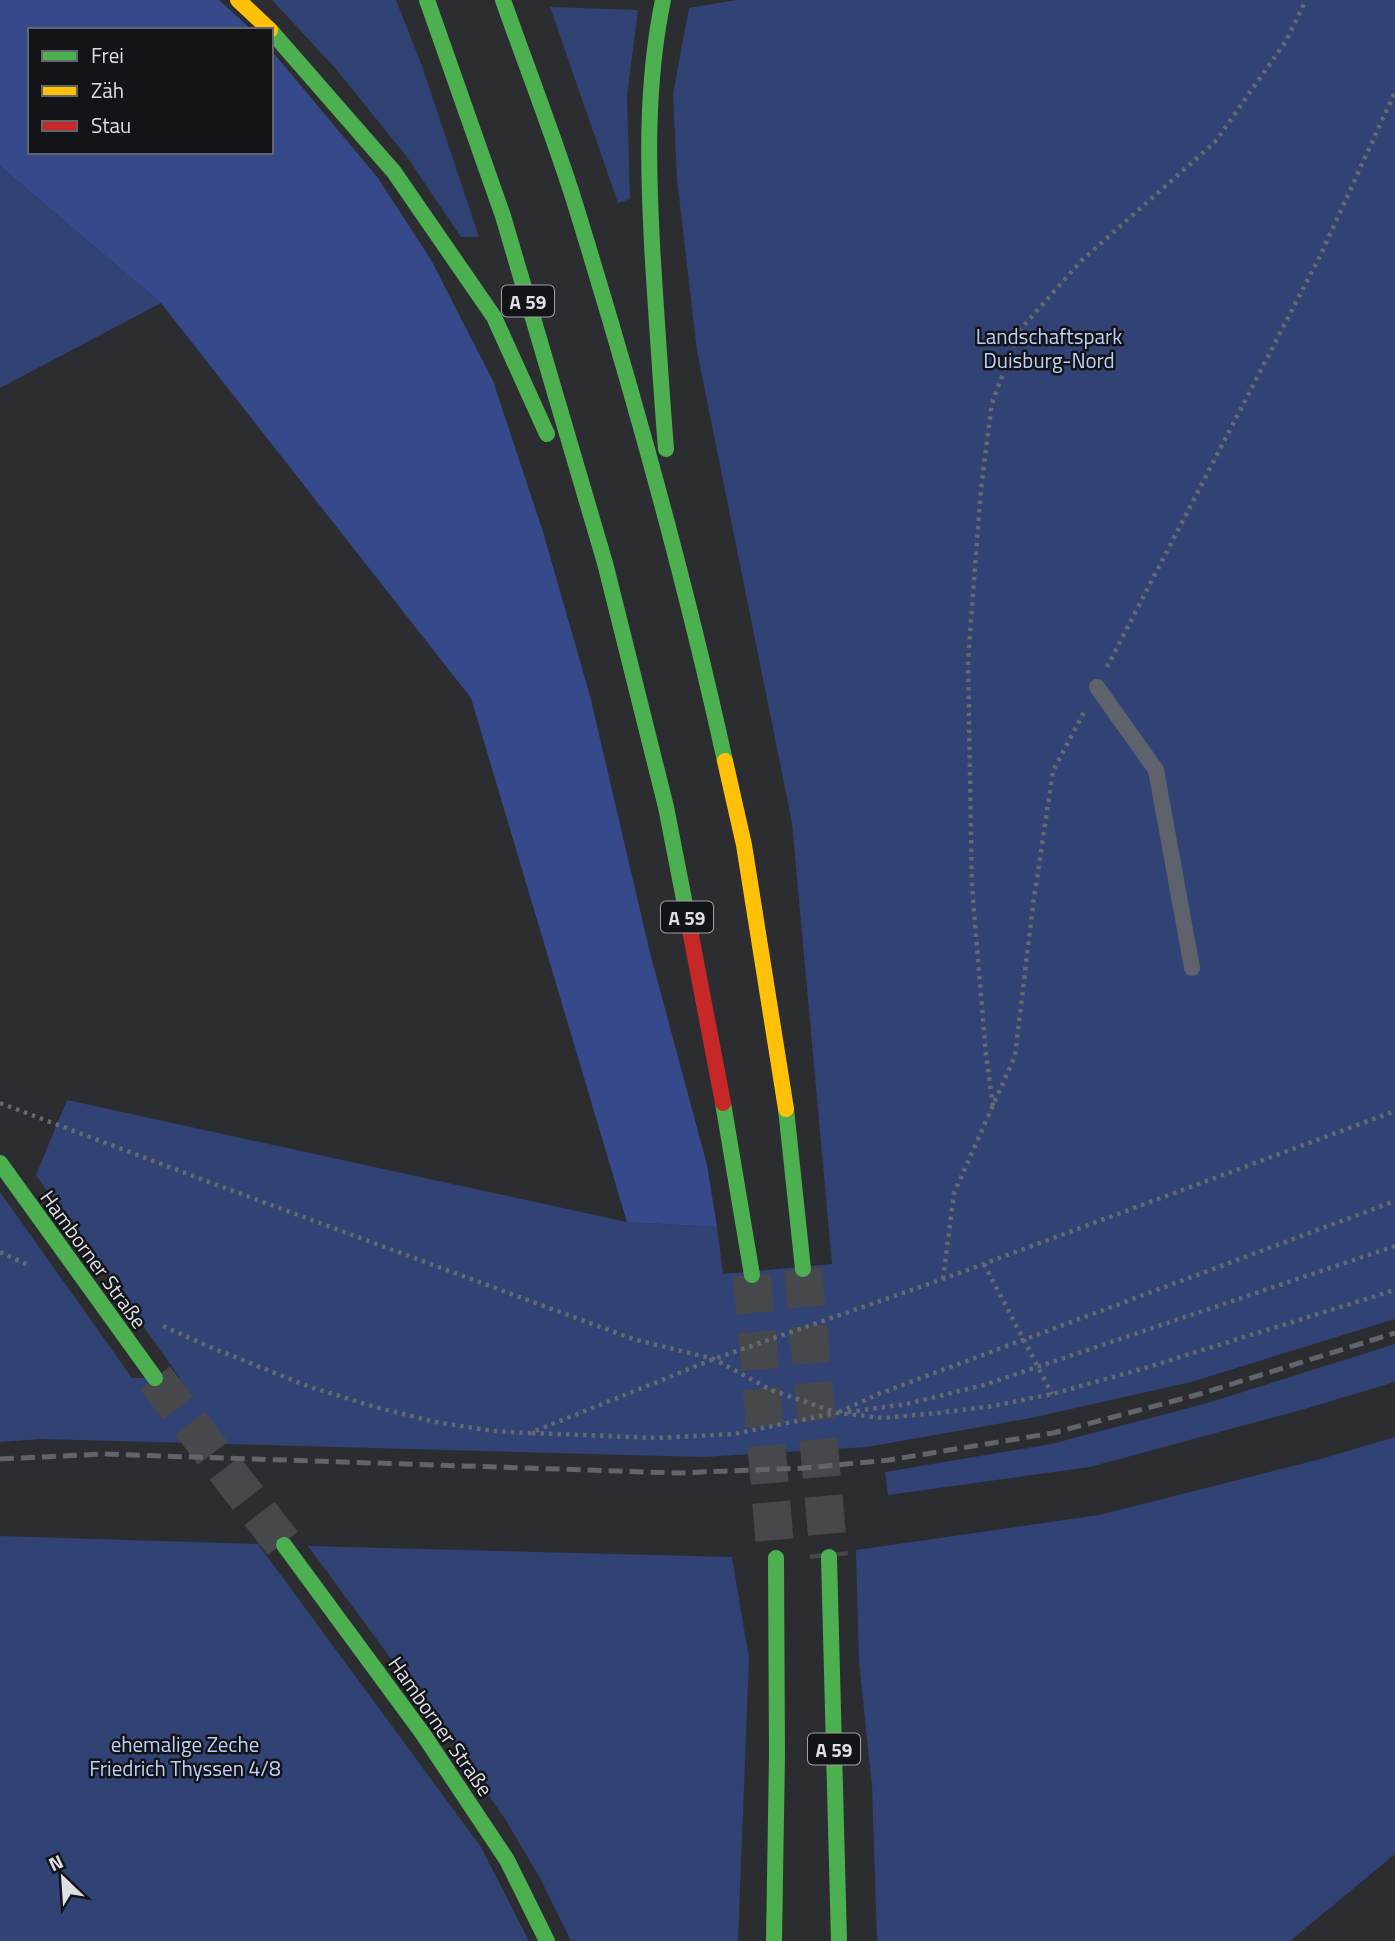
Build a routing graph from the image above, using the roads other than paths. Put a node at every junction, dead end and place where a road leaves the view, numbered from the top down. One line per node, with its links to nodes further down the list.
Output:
1 (238, 0): 5 (main road)
2 (427, 0): 8 (main road, A 59)
3 (503, 0): 7 (main road)
4 (663, 0): 7 (main road)
5 (269, 28)
6 (273, 32): 8 (main road)
7 (674, 552): 12 (main road)
8 (606, 563): 13 (main road, A 59)
9 (1097, 687): 10 (lane)
10 (1192, 968)
11 (0, 1163): 14 (main road, Hamborner Straße)
12 (803, 1269)
13 (752, 1275)
14 (155, 1378)
15 (284, 1545): 18 (main road, Hamborner Straße)
16 (829, 1557): 20 (main road, A 59)
17 (776, 1558): 19 (main road, A 59)
18 (547, 1941)
19 (774, 1941)
20 (839, 1941)

